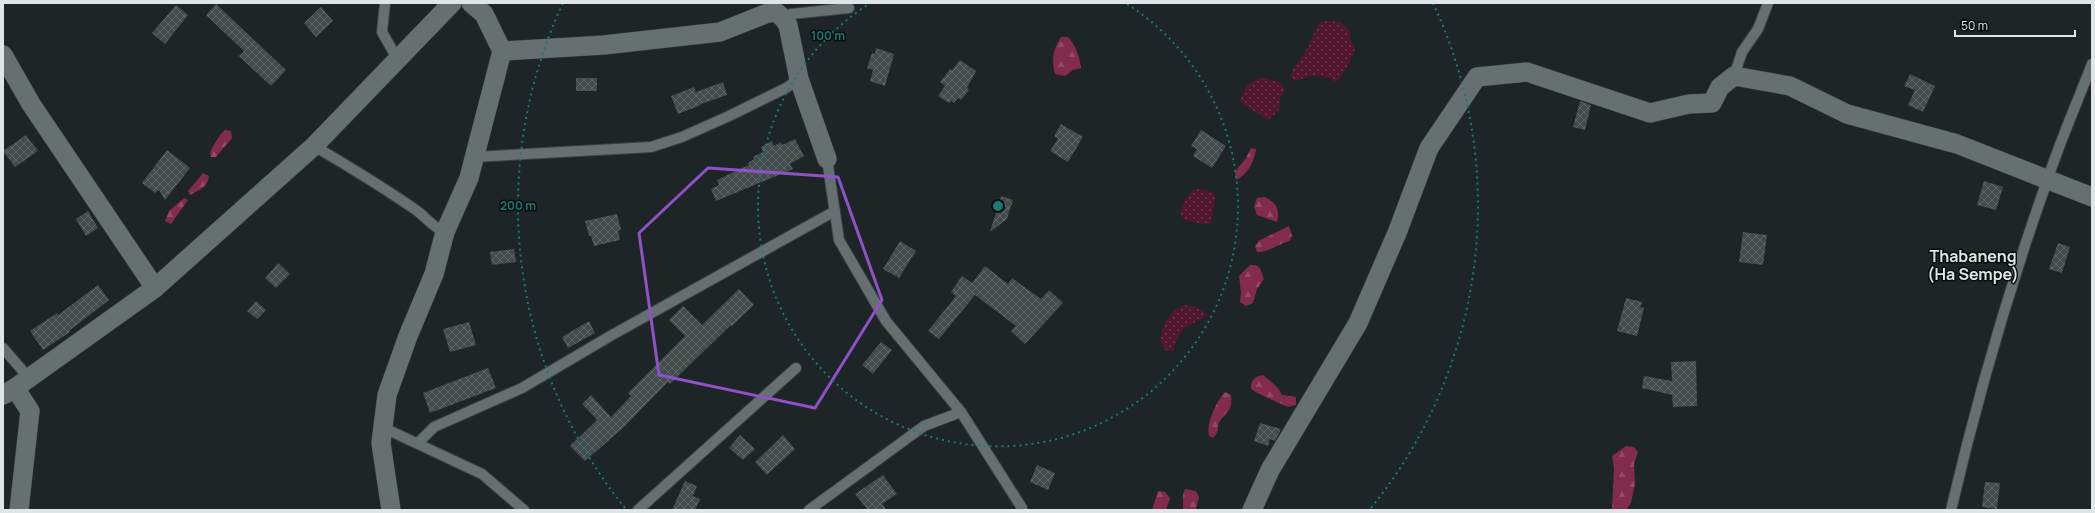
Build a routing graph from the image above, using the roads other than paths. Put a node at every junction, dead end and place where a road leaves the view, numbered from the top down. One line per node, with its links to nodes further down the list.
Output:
1 (385, 3): 9 (lane)
2 (452, 3): 9 (street)
3 (471, 3): 7 (street)
4 (1768, 3): 11 (lane)
5 (849, 8): 6 (lane)
6 (783, 18): 7 (street); 12 (street)
7 (502, 51): 14 (street)
8 (3, 55): 20 (street)
9 (398, 60): 13 (street)
10 (2092, 64): 16 (lane)
11 (1734, 76): 16 (street); 33 (street)
12 (799, 79): 14 (lane); 15 (street)
13 (314, 146): 19 (lane); 20 (street)
14 (474, 157): 19 (street)
15 (827, 159): 18 (lane)
16 (2047, 179): 17 (street); 34 (lane)
17 (2092, 197)
18 (835, 211): 24 (lane); 26 (lane)
19 (445, 232): 25 (street)
20 (154, 288): 23 (street)
21 (3, 348): 23 (lane)
22 (796, 368): 31 (lane)
23 (16, 387): 28 (street)
24 (962, 412): 27 (lane); 32 (lane)
25 (384, 428): 26 (lane); 29 (street)
26 (418, 444): 30 (lane)
27 (1022, 508)
28 (19, 510)
29 (392, 510)
30 (524, 510)
31 (638, 510)
32 (809, 510)
33 (1252, 510)
34 (1951, 510)

